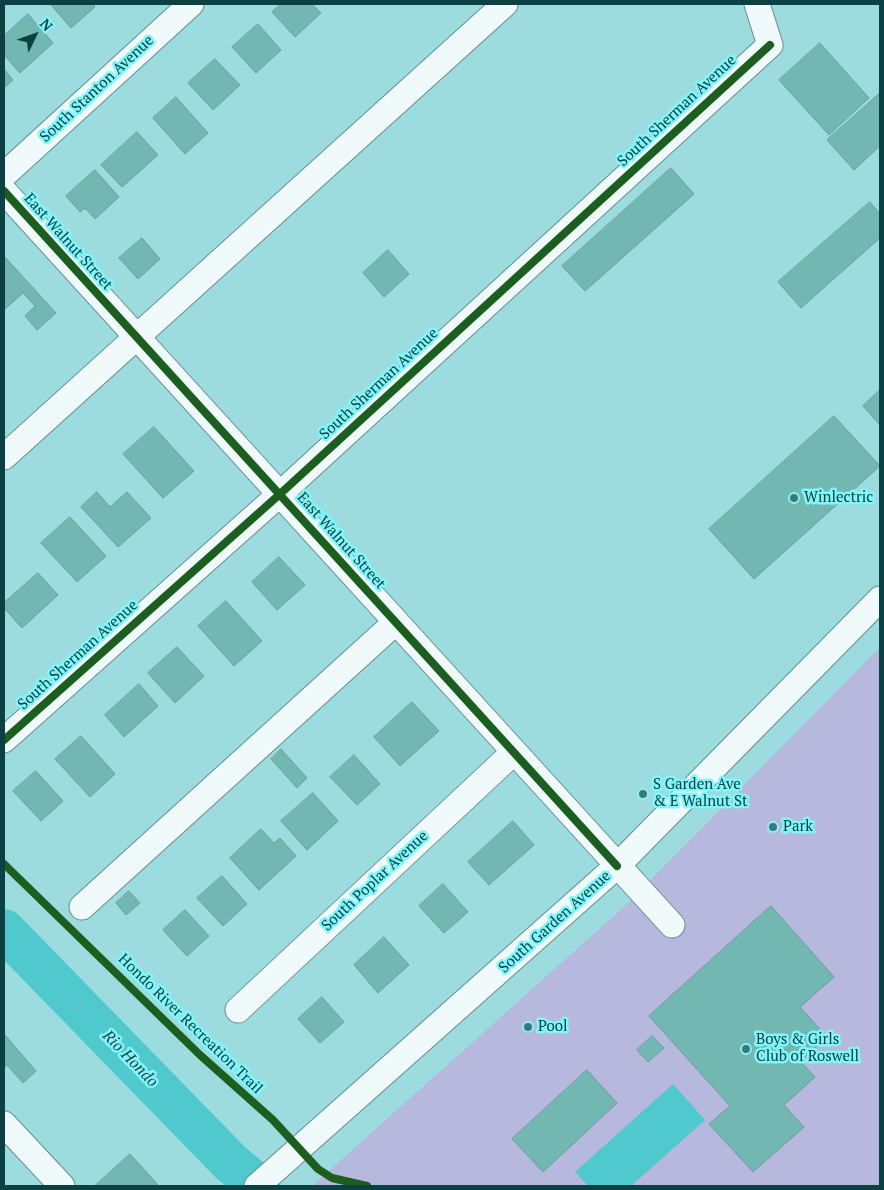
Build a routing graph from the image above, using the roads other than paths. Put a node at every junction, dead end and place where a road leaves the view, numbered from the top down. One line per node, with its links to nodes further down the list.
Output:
1 (191, 4): 4 (street, South Stanton Avenue)
2 (505, 4): 6 (street)
3 (757, 4): 8 (street, South Sherman Avenue)
4 (4, 175)
5 (4, 191): 6 (street, East Walnut Street)
6 (136, 337): 7 (street); 8 (street, East Walnut Street)
7 (4, 457)
8 (280, 494): 10 (street, East Walnut Street); 11 (street, South Sherman Avenue)
9 (880, 599): 13 (street, South Garden Avenue)
10 (396, 622): 12 (street, East Walnut Street); 14 (street)
11 (4, 740)
12 (513, 753): 13 (street, East Walnut Street); 16 (street, South Poplar Avenue)
13 (617, 866): 15 (street, East Walnut Street); 19 (street, South Garden Avenue)
14 (82, 907)
15 (672, 925)
16 (238, 1010)
17 (4, 1124): 18 (street)
18 (62, 1186)
19 (257, 1186)

